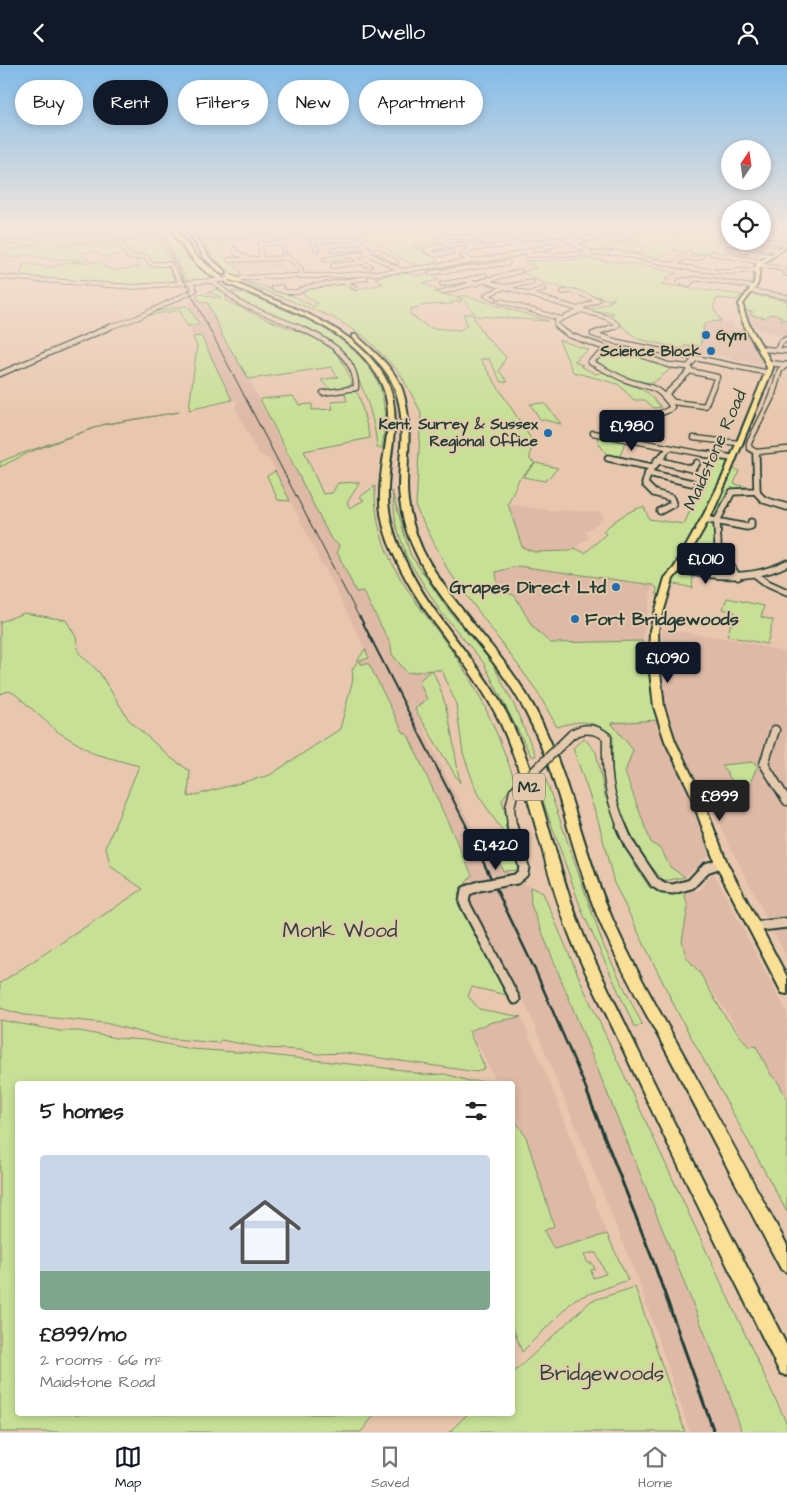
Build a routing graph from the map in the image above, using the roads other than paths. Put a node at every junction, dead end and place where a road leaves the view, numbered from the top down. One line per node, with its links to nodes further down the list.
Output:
1 (191, 292): 29 (street)
2 (228, 292): 30 (street)
3 (255, 292): 63 (highway, M2)
4 (260, 292): 62 (highway, M2)
5 (494, 292): 13 (street)
6 (521, 292): 11 (street)
7 (535, 292): 11 (street)
8 (576, 292): 15 (street)
9 (751, 292): 20 (main road, Maidstone Road)
10 (768, 292): 12 (street)
11 (528, 294): 15 (street)
12 (786, 295)
13 (495, 299)
14 (500, 301): 16 (street)
15 (580, 310): 16 (street); 17 (street)
16 (561, 319): 33 (street)
17 (593, 334): 18 (street); 24 (street)
18 (579, 337)
19 (787, 339): 21 (street)
20 (763, 349): 21 (street); 25 (main road, Maidstone Road)
21 (777, 350): 22 (street)
22 (787, 351)
23 (644, 357): 27 (street)
24 (696, 358): 27 (street); 28 (street)
25 (769, 363): 26 (street); 28 (main road, Maidstone Road)
26 (786, 365): 37 (street, Maidstone Road)
27 (690, 369): 27 (street)
28 (769, 373): 34 (main road, Maidstone Road)
29 (0, 374)
30 (323, 393)
31 (593, 433): 33 (street)
32 (694, 438): 34 (street)
33 (639, 441): 35 (street)
34 (738, 443): 38 (main road, Maidstone Road)
35 (669, 448): 38 (street); 40 (street)
36 (787, 449): 37 (street)
37 (756, 452): 45 (street, Maidstone Road)
38 (732, 457): 48 (main road, Maidstone Road)
39 (608, 458): 42 (street)
40 (657, 460): 41 (street); 42 (street)
41 (697, 463)
42 (652, 467): 43 (street)
43 (648, 473): 44 (street); 47 (street)
44 (692, 483)
45 (757, 491): 46 (street); 53 (street, Maidstone Road)
46 (787, 507)
47 (660, 511)
48 (705, 519): 49 (street); 51 (main road, Maidstone Road)
49 (751, 522)
50 (787, 563): 52 (street)
51 (677, 569): 53 (street); 57 (main road, Maidstone Road)
52 (756, 575): 53 (street); 54 (street)
53 (738, 577)
54 (787, 592)
55 (775, 730): 56 (street)
56 (787, 801)
57 (721, 863): 59 (main road, Maidstone Road); 61 (street, bridge)
58 (787, 923): 59 (street)
59 (753, 927): 60 (main road, Maidstone Road)
60 (787, 989)
61 (515, 999)
62 (787, 1263)
63 (787, 1366)

